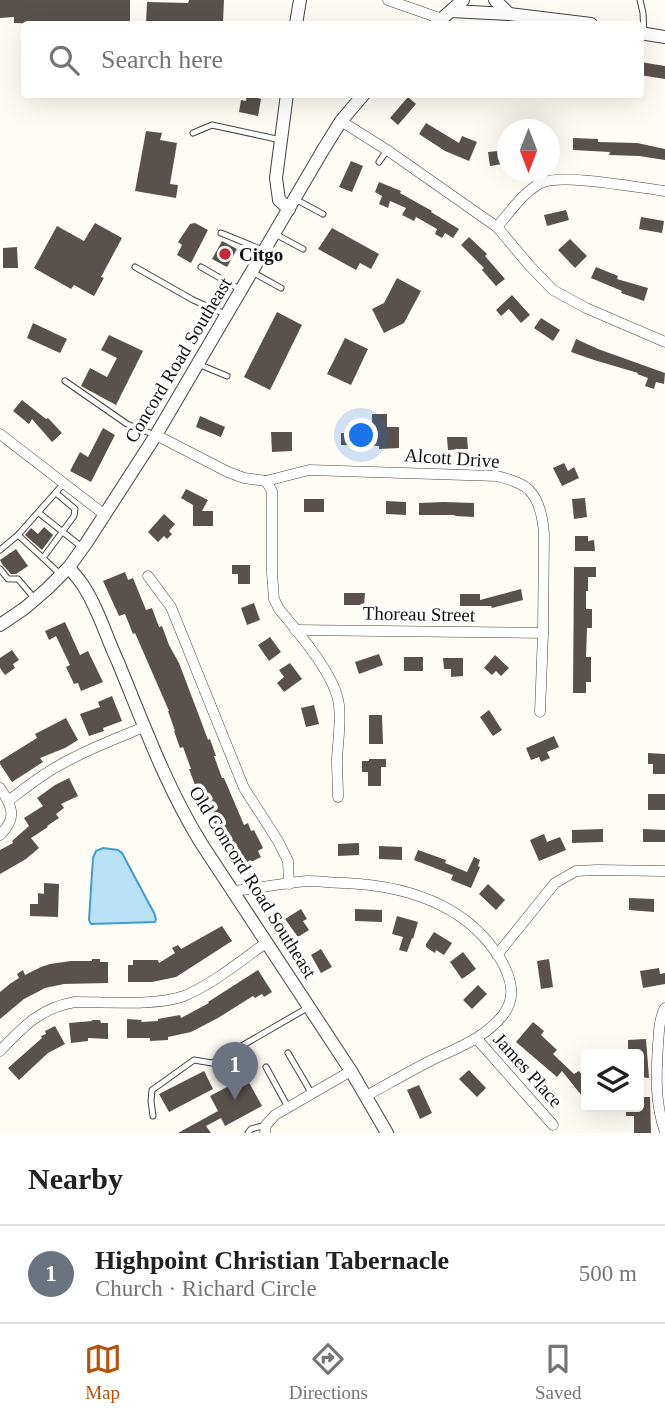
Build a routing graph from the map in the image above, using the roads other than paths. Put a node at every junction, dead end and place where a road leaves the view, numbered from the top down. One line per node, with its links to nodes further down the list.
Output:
1 (300, 0): 8 (street)
2 (388, 0): 7 (street)
3 (463, 0): 7 (street)
4 (495, 0): 6 (street)
5 (640, 0): 10 (lane)
6 (509, 14): 7 (street); 9 (street)
7 (443, 18)
8 (296, 21)
9 (566, 21)
10 (643, 21)
11 (644, 33): 12 (street)
12 (665, 37)
13 (286, 98): 17 (street)
14 (361, 98): 15 (street, Concord Road Southeast)
15 (341, 121): 18 (street); 21 (street, Concord Road Southeast)
16 (193, 133): 17 (lane)
17 (281, 140): 21 (street)
18 (387, 150): 19 (lane); 23 (street)
19 (379, 162)
20 (665, 191): 23 (street)
21 (292, 204): 22 (lane); 25 (street, Concord Road Southeast)
22 (323, 214)
23 (497, 227): 34 (street)
24 (221, 233): 27 (lane)
25 (275, 233): 26 (lane); 27 (street, Concord Road Southeast)
26 (303, 249)
27 (265, 251): 30 (street, Concord Road Southeast)
28 (135, 267): 33 (lane)
29 (201, 267): 32 (lane)
30 (252, 272): 31 (lane); 32 (street, Concord Road Southeast)
31 (281, 288)
32 (241, 290): 33 (street, Concord Road Southeast)
33 (227, 315): 35 (street, Concord Road Southeast)
34 (665, 342)
35 (198, 364): 36 (lane); 39 (street, Concord Road Southeast)
36 (227, 376)
37 (65, 382): 39 (lane)
38 (0, 433): 41 (street)
39 (156, 435): 40 (street, Alcott Drive); 44 (street, Concord Road Southeast)
40 (266, 481): 55 (street); 56 (street, Alcott Drive)
41 (65, 482): 42 (lane); 44 (street)
42 (56, 494): 43 (lane); 45 (lane)
43 (39, 513): 45 (lane); 46 (lane)
44 (105, 515): 47 (street, Concord Road Southeast)
45 (62, 533): 47 (lane); 49 (lane)
46 (18, 535): 48 (lane); 49 (lane)
47 (83, 548): 51 (street, Concord Road Southeast)
48 (0, 550)
49 (43, 558): 51 (lane)
50 (0, 569): 53 (lane)
51 (65, 571): 53 (street, Concord Road Southeast); 58 (street, Old Concord Road Southeast)
52 (148, 576): 64 (street)
53 (36, 598): 54 (street, Concord Road Southeast)
54 (0, 625)
55 (295, 630): 56 (street, Thoreau Street); 60 (street)
56 (543, 633): 57 (street, Alcott Drive)
57 (540, 712)
58 (144, 727): 61 (street); 65 (street, Old Concord Road Southeast)
59 (0, 788): 61 (street)
60 (338, 797)
61 (8, 801): 62 (street)
62 (0, 835)
63 (665, 871): 67 (street)
64 (289, 884): 65 (street); 67 (street)
65 (234, 891): 66 (street, Old Concord Road Southeast)
66 (267, 942): 68 (street, Old Concord Road Southeast); 71 (street)
67 (498, 955): 70 (street)
68 (309, 1007): 74 (street, Old Concord Road Southeast); 78 (lane)
69 (665, 1008): 81 (street)
70 (477, 1039): 76 (street); 79 (street, James Place)
71 (0, 1051)
72 (288, 1053): 75 (lane)
73 (266, 1067): 77 (lane)
74 (351, 1071): 75 (street); 76 (street, Old Concord Road Southeast)
75 (312, 1094): 77 (street)
76 (366, 1096): 83 (street, Old Concord Road Southeast)
77 (289, 1107): 80 (street)
78 (153, 1116)
79 (553, 1125)
80 (265, 1129): 82 (lane)
81 (665, 1132)
82 (248, 1133)
83 (387, 1133)

